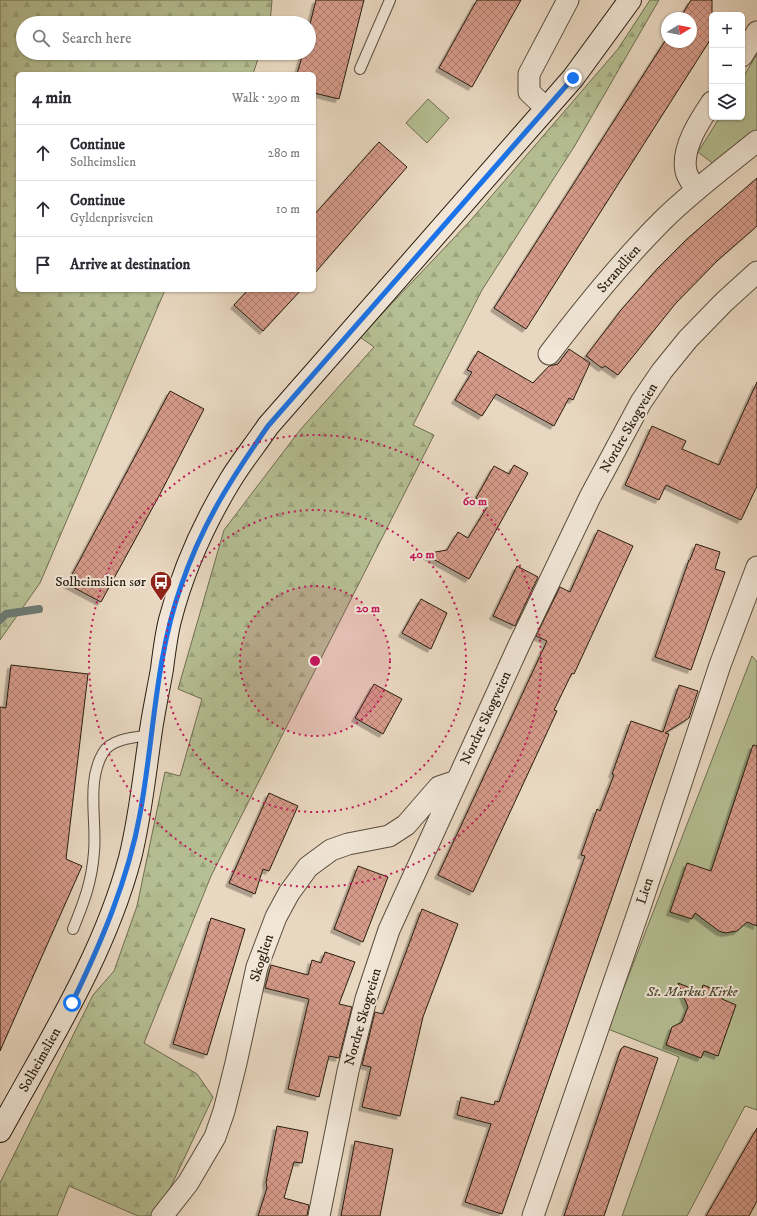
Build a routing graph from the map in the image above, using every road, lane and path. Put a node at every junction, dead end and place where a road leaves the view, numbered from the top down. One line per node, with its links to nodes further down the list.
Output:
1 (390, 0): 6 (lane)
2 (568, 0): 7 (street)
3 (630, 0): 7 (street, Solheimslien)
4 (757, 32): 5 (street)
5 (745, 51)
6 (360, 69)
7 (546, 108): 14 (street, Solheimslien)
8 (709, 108): 10 (street)
9 (757, 141): 10 (street, Strandlien)
10 (696, 190): 12 (street, Strandlien)
11 (757, 272): 15 (street, Nordre Skogveien)
12 (549, 354)
13 (757, 567): 20 (street, Lien)
14 (150, 735): 16 (lane); 17 (street, Solheimslien)
15 (457, 782): 18 (street, Skoglien); 19 (street, Nordre Skogveien)
16 (73, 929)
17 (0, 1131)
18 (162, 1216)
19 (319, 1216)
20 (533, 1216)

